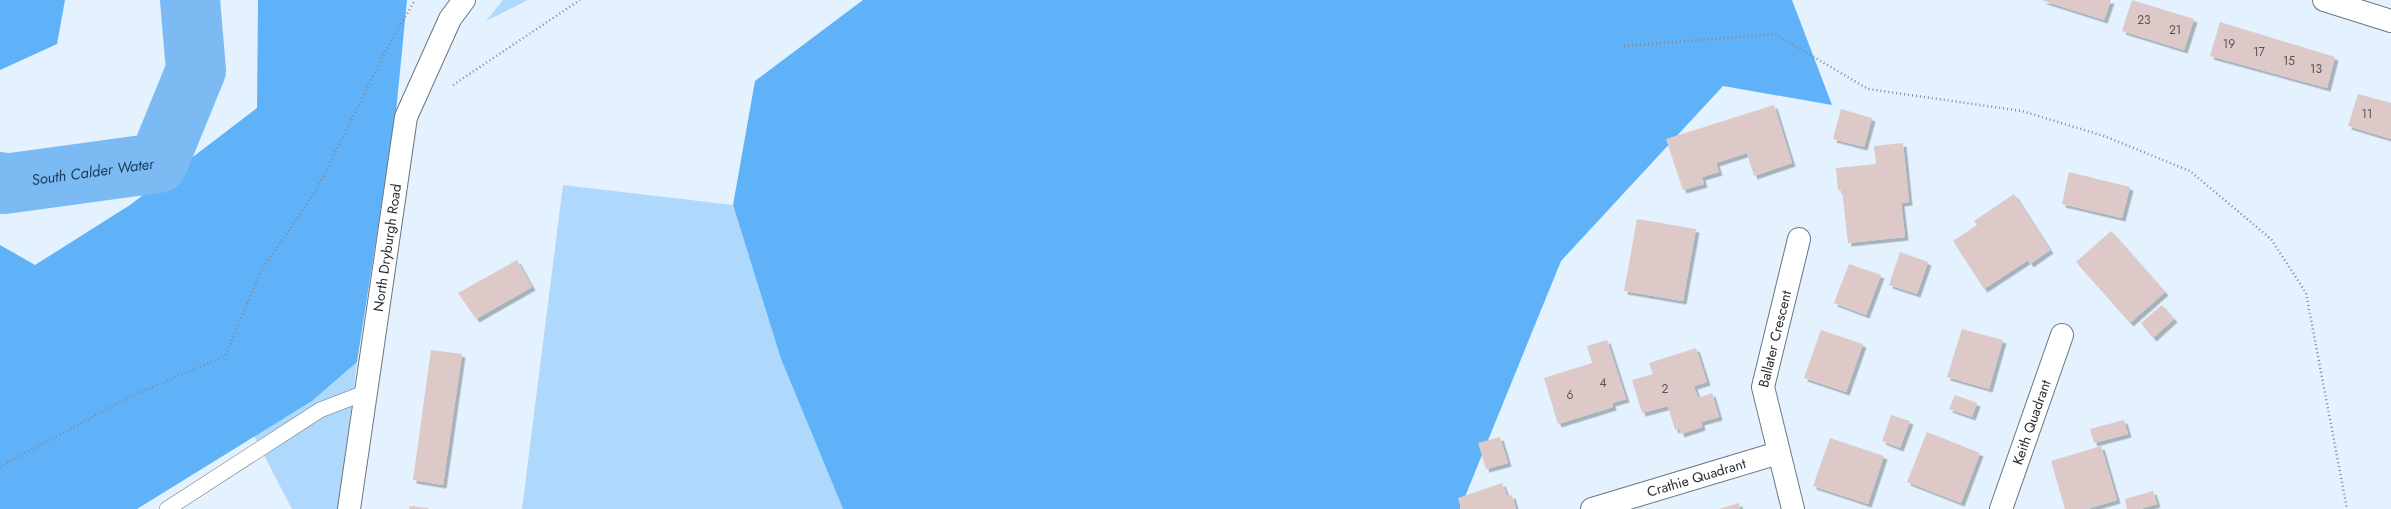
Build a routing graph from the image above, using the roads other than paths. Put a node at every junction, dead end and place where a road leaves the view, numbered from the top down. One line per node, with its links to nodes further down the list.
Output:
1 (464, 0): 6 (street, North Dryburgh Road)
2 (2324, 0): 3 (street)
3 (2391, 20)
4 (1799, 239): 7 (street, Ballater Crescent)
5 (2062, 335): 12 (street, Keith Quadrant)
6 (367, 392): 8 (lane); 9 (street, North Dryburgh Road)
7 (1778, 453): 10 (street, Crathie Quadrant); 11 (street, Ballater Crescent)
8 (167, 509)
9 (349, 509)
10 (1592, 509)
11 (1793, 509)
12 (2001, 509)

